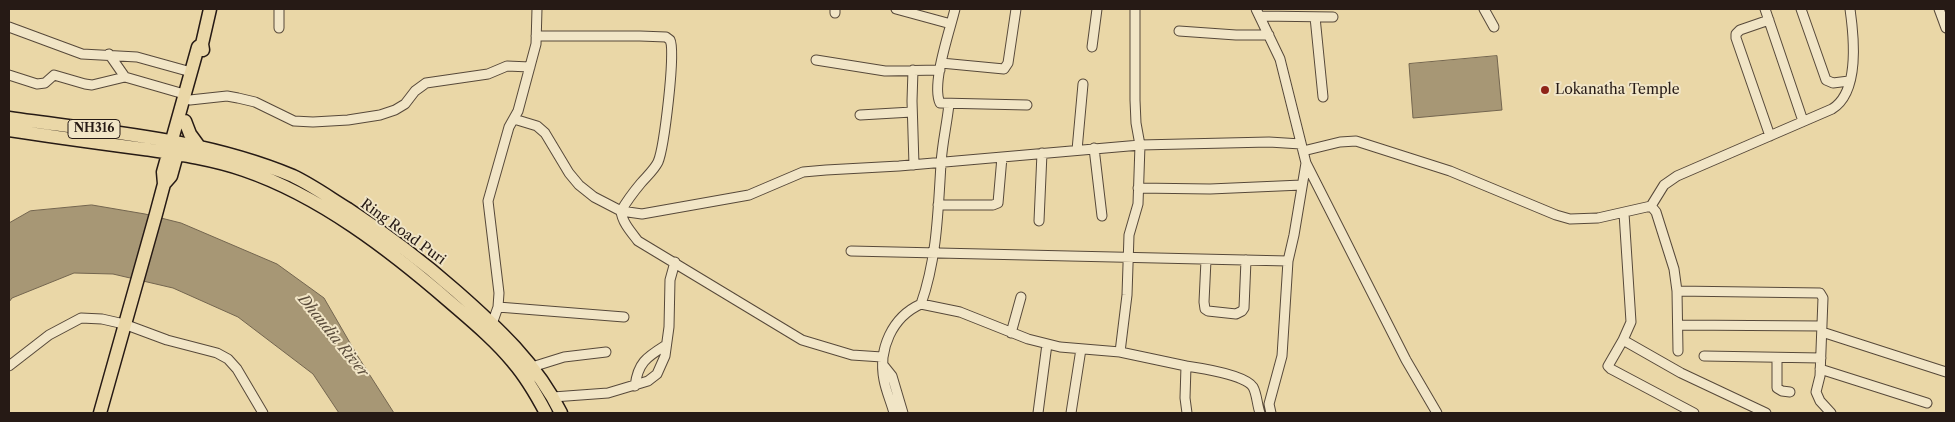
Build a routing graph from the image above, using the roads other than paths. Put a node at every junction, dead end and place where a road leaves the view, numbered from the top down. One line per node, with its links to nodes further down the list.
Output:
1 (210, 9): 26 (highway)
2 (279, 9): 21 (street)
3 (537, 9): 25 (street)
4 (896, 9): 18 (street)
5 (955, 9): 18 (street)
6 (1016, 9): 30 (street)
7 (1097, 9): 27 (street)
8 (1135, 9): 52 (street)
9 (1484, 9): 20 (street)
10 (1765, 9): 17 (street)
11 (1801, 9): 36 (street)
12 (1850, 9): 36 (street)
13 (1939, 9): 22 (street)
14 (1258, 12): 15 (street); 24 (street)
15 (1315, 17): 16 (street); 39 (street)
16 (1333, 17)
17 (1769, 20): 47 (street); 50 (street)
18 (952, 24): 30 (street)
19 (9, 27): 28 (street)
20 (1494, 27)
21 (279, 28)
22 (1946, 28)
23 (1179, 31): 24 (street)
24 (1269, 35): 55 (street)
25 (536, 36): 31 (street); 69 (street)
26 (202, 44): 33 (highway); 38 (highway)
27 (1092, 47)
28 (109, 54): 33 (street); 35 (street)
29 (816, 60): 32 (street)
30 (940, 66): 32 (street); 40 (street)
31 (530, 67): 38 (street); 46 (street)
32 (913, 70): 42 (street)
33 (191, 72): 38 (highway)
34 (9, 74): 35 (street)
35 (125, 77): 38 (street)
36 (1849, 81): 47 (street)
37 (1083, 84): 57 (street)
38 (187, 97): 45 (highway)
39 (1323, 97)
40 (949, 104): 41 (street); 61 (street)
41 (1027, 105)
42 (912, 112): 43 (street); 63 (street)
43 (860, 115)
44 (9, 118): 49 (highway, NH316)
45 (181, 119): 49 (highway); 51 (highway); 53 (highway)
46 (514, 119): 69 (street); 83 (street)
47 (1803, 121): 50 (street)
48 (9, 130): 56 (highway, NH316)
49 (146, 136): 53 (highway, NH316)
50 (1770, 136): 68 (street)
51 (198, 145): 53 (highway, Ring Road Puri); 86 (highway, Ring Road Puri)
52 (1140, 145): 54 (street); 55 (street); 66 (street)
53 (174, 147): 56 (highway, NH316); 60 (highway, Ring Road Puri); 64 (highway)
54 (1094, 148): 57 (street); 71 (street)
55 (1302, 148): 62 (street); 70 (street)
56 (146, 150): 64 (highway)
57 (1077, 150): 58 (street)
58 (1042, 153): 59 (street); 72 (street)
59 (1002, 157): 61 (street); 67 (street)
60 (202, 159): 64 (highway); 112 (highway, Ring Road Puri)
61 (941, 163): 63 (street); 67 (street)
62 (1306, 163): 65 (street); 121 (street)
63 (914, 165): 69 (street)
64 (165, 179): 85 (highway)
65 (1302, 185): 66 (street); 78 (street)
66 (1138, 188): 75 (street)
67 (938, 205): 74 (street)
68 (1651, 206): 70 (street); 80 (street)
69 (621, 211): 79 (street)
70 (1624, 213): 90 (street)
71 (1102, 216)
72 (1039, 221)
73 (852, 252): 74 (street)
74 (934, 253): 75 (street); 82 (street)
75 (1129, 258): 76 (street); 96 (street)
76 (1206, 260): 77 (street); 77 (street)
77 (1246, 260): 78 (street)
78 (1288, 261): 120 (street)
79 (675, 262): 92 (street); 100 (street)
80 (1677, 292): 87 (street); 88 (street)
81 (1021, 297): 89 (street)
82 (921, 304): 89 (street); 100 (street)
83 (498, 307): 84 (street); 86 (street)
84 (624, 316)
85 (124, 324): 101 (street); 110 (highway); 111 (street)
86 (492, 324): 103 (highway, Ring Road Puri)
87 (1678, 325): 88 (street); 94 (street)
88 (1822, 329): 99 (street); 105 (street)
89 (1011, 333): 91 (street)
90 (1623, 340): 122 (street); 123 (street)
91 (1048, 344): 93 (street); 116 (street)
92 (666, 345): 106 (street); 106 (street)
93 (1081, 349): 96 (street); 117 (street)
94 (1678, 351)
95 (606, 352): 103 (street)
96 (1120, 352): 102 (street)
97 (1704, 356): 98 (street)
98 (1777, 358): 99 (street); 107 (street)
99 (1821, 358): 104 (street)
100 (883, 361): 114 (street); 115 (street)
101 (9, 366)
102 (1186, 366): 118 (street); 119 (street)
103 (532, 367): 108 (highway, Ring Road Puri)
104 (1820, 369): 109 (street); 124 (street)
105 (1946, 372)
106 (635, 386): 108 (street)
107 (1790, 392)
108 (553, 397): 113 (highway, Ring Road Puri)
109 (1927, 403)
110 (100, 413)
111 (263, 413)
112 (546, 413)
113 (561, 413)
114 (894, 413)
115 (903, 413)
116 (1038, 413)
117 (1071, 413)
118 (1187, 413)
119 (1260, 413)
120 (1270, 413)
121 (1437, 413)
122 (1694, 413)
123 (1766, 413)
124 (1831, 413)

